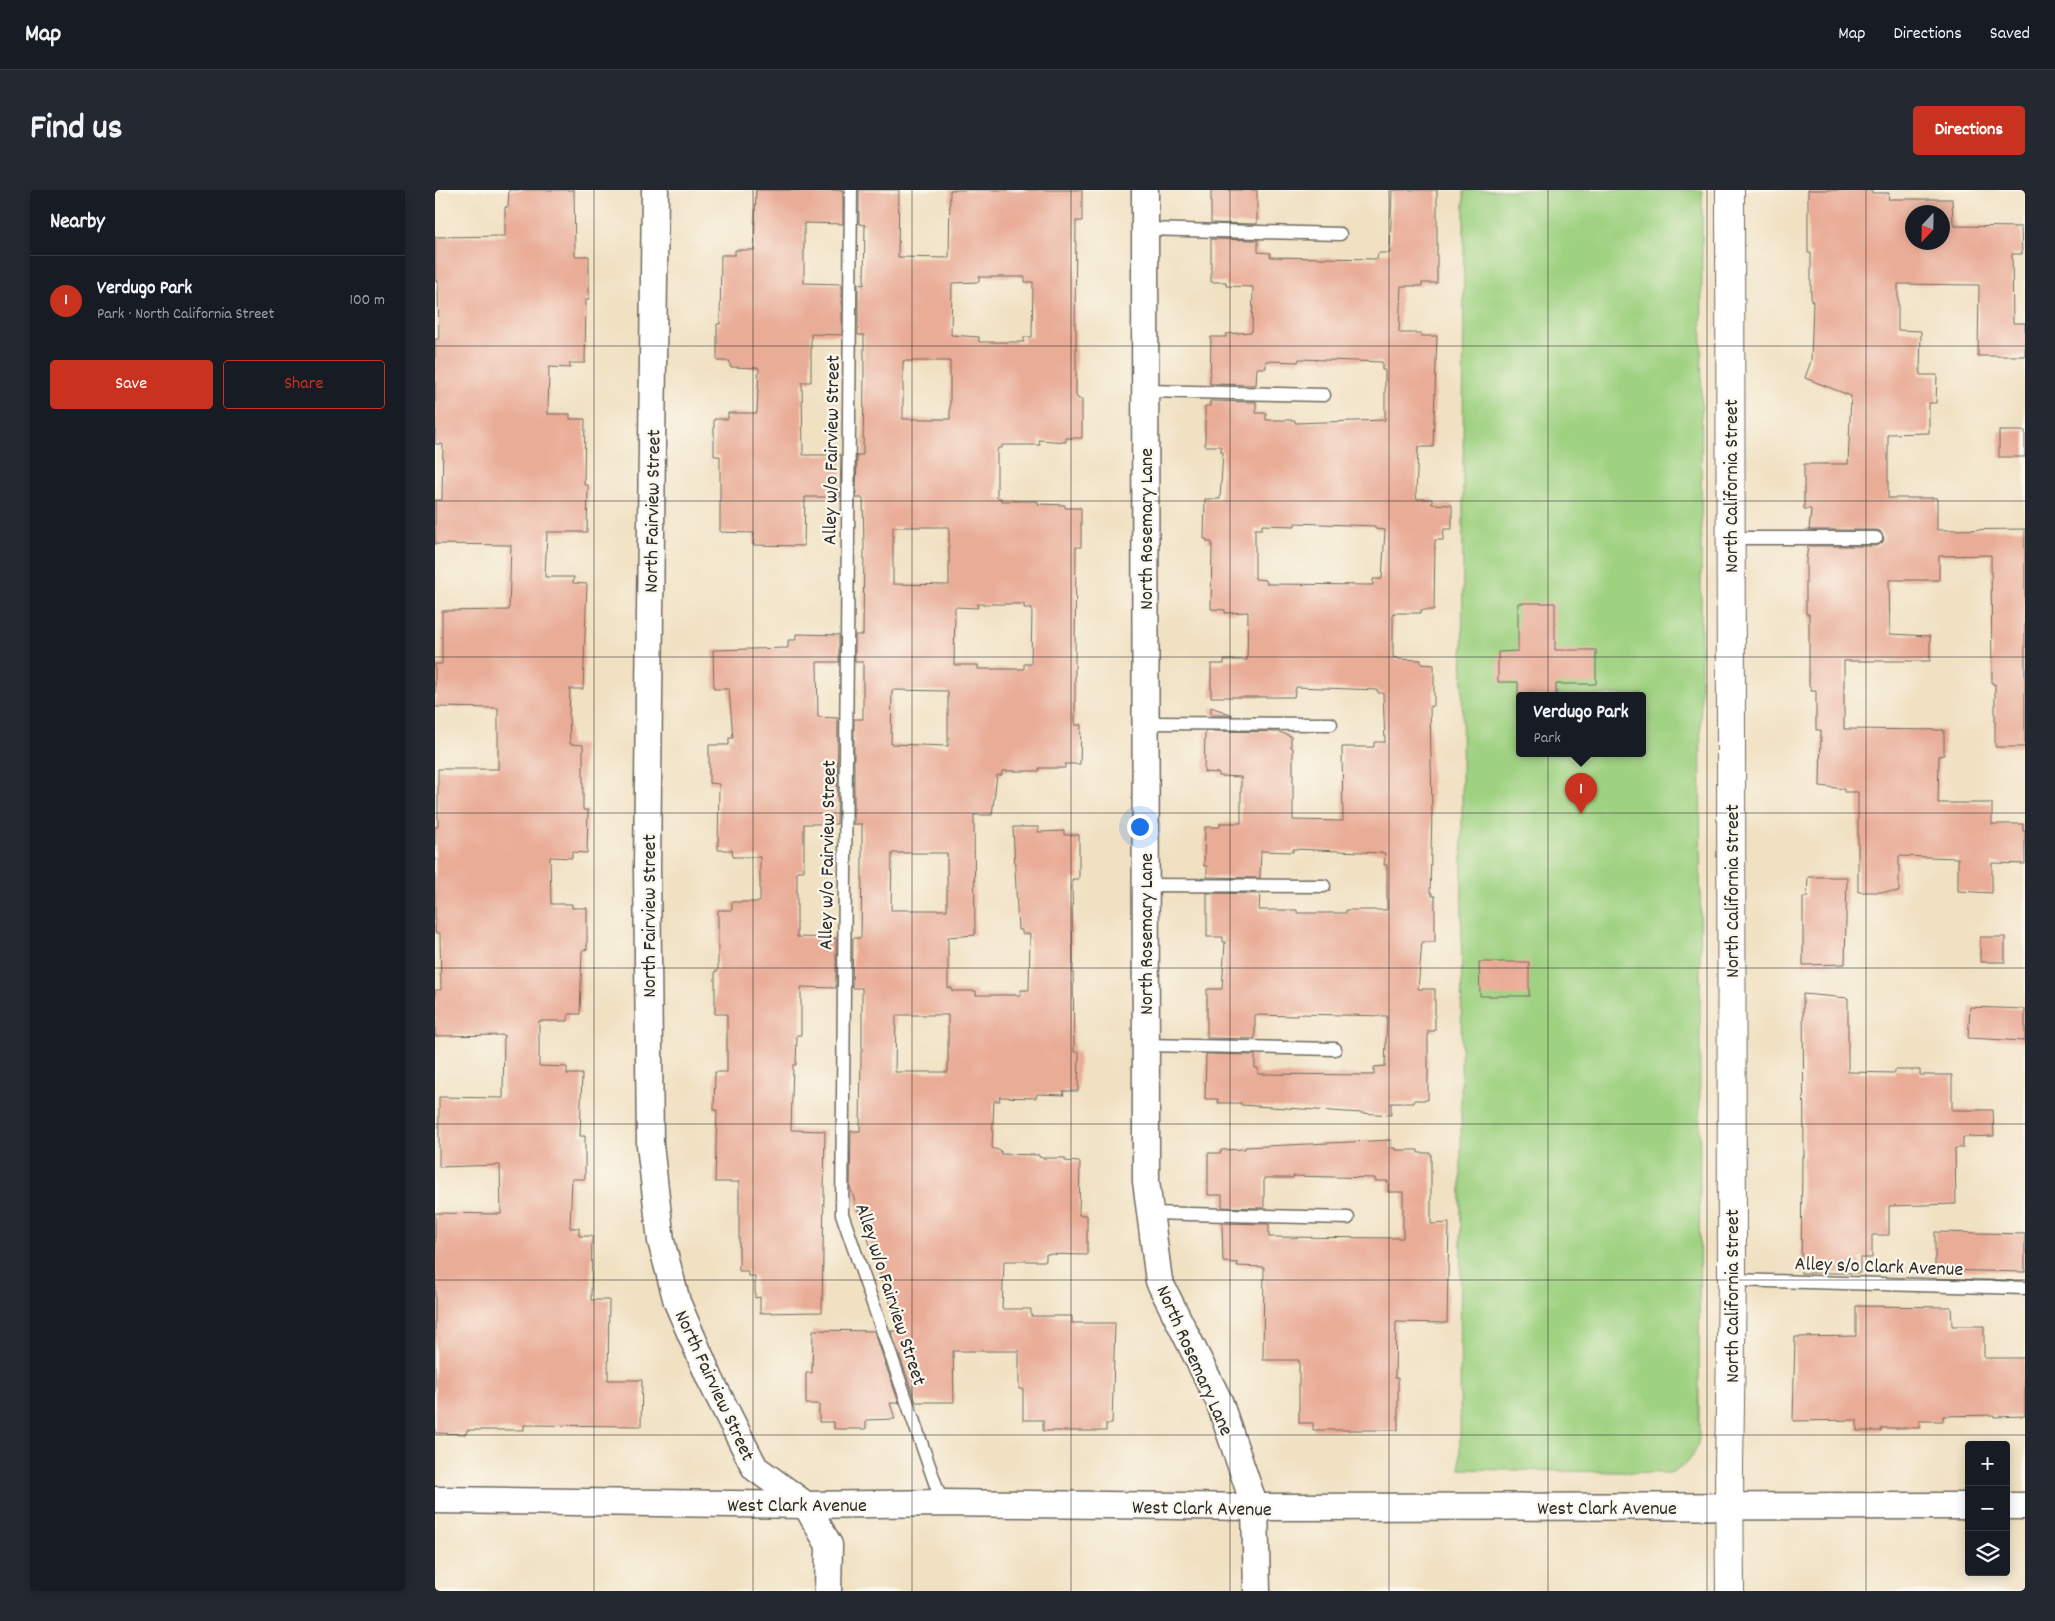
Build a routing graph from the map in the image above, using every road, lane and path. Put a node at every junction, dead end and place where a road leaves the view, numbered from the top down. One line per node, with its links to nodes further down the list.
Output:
1 (655, 190): 23 (street, North Fairview Street)
2 (851, 190): 22 (lane, Alley w/o Fairview Street)
3 (1145, 190): 5 (street, North Rosemary Lane)
4 (1730, 190): 9 (street, North California Street)
5 (1145, 229): 6 (lane); 7 (street, North Rosemary Lane)
6 (1340, 234)
7 (1145, 391): 8 (lane); 11 (street, North Rosemary Lane)
8 (1324, 395)
9 (1730, 538): 10 (lane); 19 (street, North California Street)
10 (1876, 538)
11 (1145, 723): 12 (lane); 13 (street, North Rosemary Lane)
12 (1331, 724)
13 (1145, 885): 14 (lane); 15 (street, North Rosemary Lane)
14 (1324, 886)
15 (1145, 1045): 16 (lane); 17 (street, North Rosemary Lane)
16 (1335, 1049)
17 (1150, 1213): 18 (lane); 27 (street, North Rosemary Lane)
18 (1348, 1218)
19 (1732, 1280): 20 (lane, Alley s/o Clark Avenue); 28 (street, North California Street)
20 (2025, 1288)
21 (435, 1500): 23 (street, West Clark Avenue)
22 (942, 1504): 23 (street, West Clark Avenue); 27 (street, West Clark Avenue)
23 (806, 1505): 29 (street, North Fairview Street)
24 (1965, 1506): 28 (street, West Clark Avenue)
25 (2010, 1506): 26 (street)
26 (2025, 1506)
27 (1255, 1507): 28 (street, West Clark Avenue); 30 (street, North Rosemary Lane)
28 (1729, 1507): 31 (street, North California Street)
29 (828, 1591)
30 (1257, 1591)
31 (1730, 1591)

